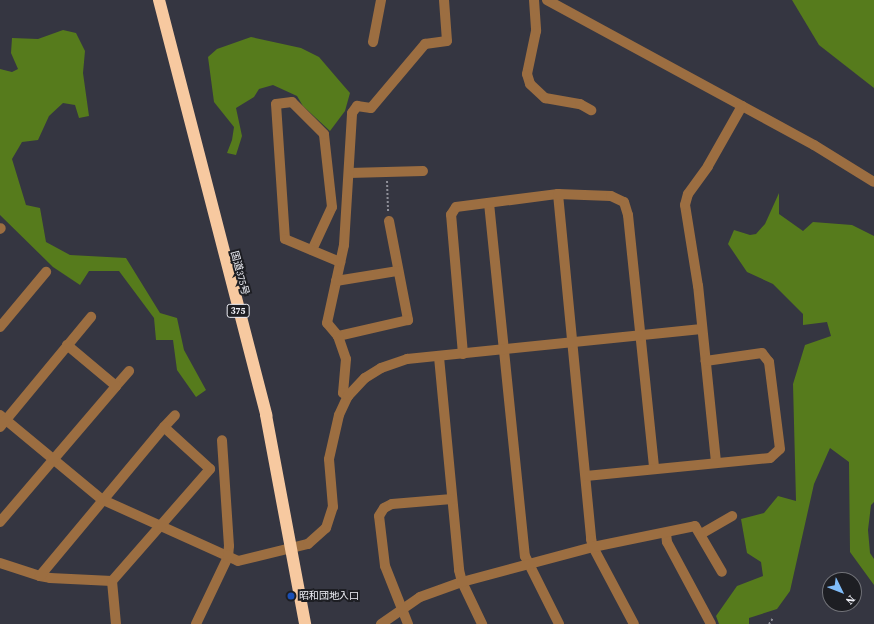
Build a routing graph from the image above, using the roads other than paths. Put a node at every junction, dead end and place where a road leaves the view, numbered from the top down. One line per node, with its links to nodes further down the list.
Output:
1 (159, 0): 50 (highway, 国道375号 / 375)
2 (381, 0): 6 (street)
3 (444, 0): 10 (street)
4 (534, 0): 8 (street)
5 (547, 0): 7 (street)
6 (373, 42)
7 (742, 106): 11 (street); 22 (street)
8 (591, 110)
9 (423, 171): 10 (street)
10 (349, 173): 16 (street)
11 (874, 182)
12 (558, 194): 13 (street); 24 (street); 25 (street)
13 (489, 203): 27 (street); 28 (street)
14 (389, 221): 17 (street)
15 (312, 250): 15 (street); 16 (street)
16 (340, 262): 19 (street)
17 (398, 271): 19 (street); 23 (street)
18 (46, 272): 21 (street)
19 (336, 281): 23 (street)
20 (91, 317): 26 (street)
21 (0, 327)
22 (701, 329): 24 (street); 30 (street)
23 (338, 336): 33 (street)
24 (641, 336): 25 (street); 40 (street)
25 (573, 343): 27 (street); 41 (street)
26 (67, 345): 32 (street); 35 (street)
27 (506, 349): 28 (street); 53 (street)
28 (463, 354): 29 (street)
29 (439, 356): 33 (street); 43 (street)
30 (706, 361): 39 (street); 39 (street)
31 (129, 371): 32 (street)
32 (116, 386): 38 (street)
33 (348, 396): 50 (street)
34 (175, 415): 36 (street)
35 (2, 421): 38 (street)
36 (164, 427): 42 (street); 46 (street)
37 (222, 440): 51 (street)
38 (54, 458): 42 (street); 45 (street)
39 (716, 462): 40 (street)
40 (654, 468): 41 (street)
41 (586, 476): 49 (street)
42 (101, 499): 46 (street); 55 (street)
43 (452, 499): 57 (street); 58 (street)
44 (732, 516): 48 (street)
45 (0, 522)
46 (160, 527): 51 (street); 56 (street)
47 (666, 533): 48 (street); 49 (street); 67 (street)
48 (701, 534): 54 (street)
49 (593, 547): 53 (street); 66 (street)
50 (291, 550): 51 (street); 61 (highway, 国道375号 / 375)
51 (228, 557): 60 (street)
52 (0, 562): 55 (street)
53 (527, 565): 57 (street); 65 (street)
54 (722, 572)
55 (40, 576): 56 (street)
56 (112, 581): 59 (street)
57 (462, 582): 58 (street); 64 (street)
58 (401, 609): 62 (street); 63 (street)
59 (116, 624)
60 (196, 624)
61 (305, 624)
62 (381, 624)
63 (408, 624)
64 (482, 624)
65 (559, 624)
66 (634, 624)
67 (711, 624)

